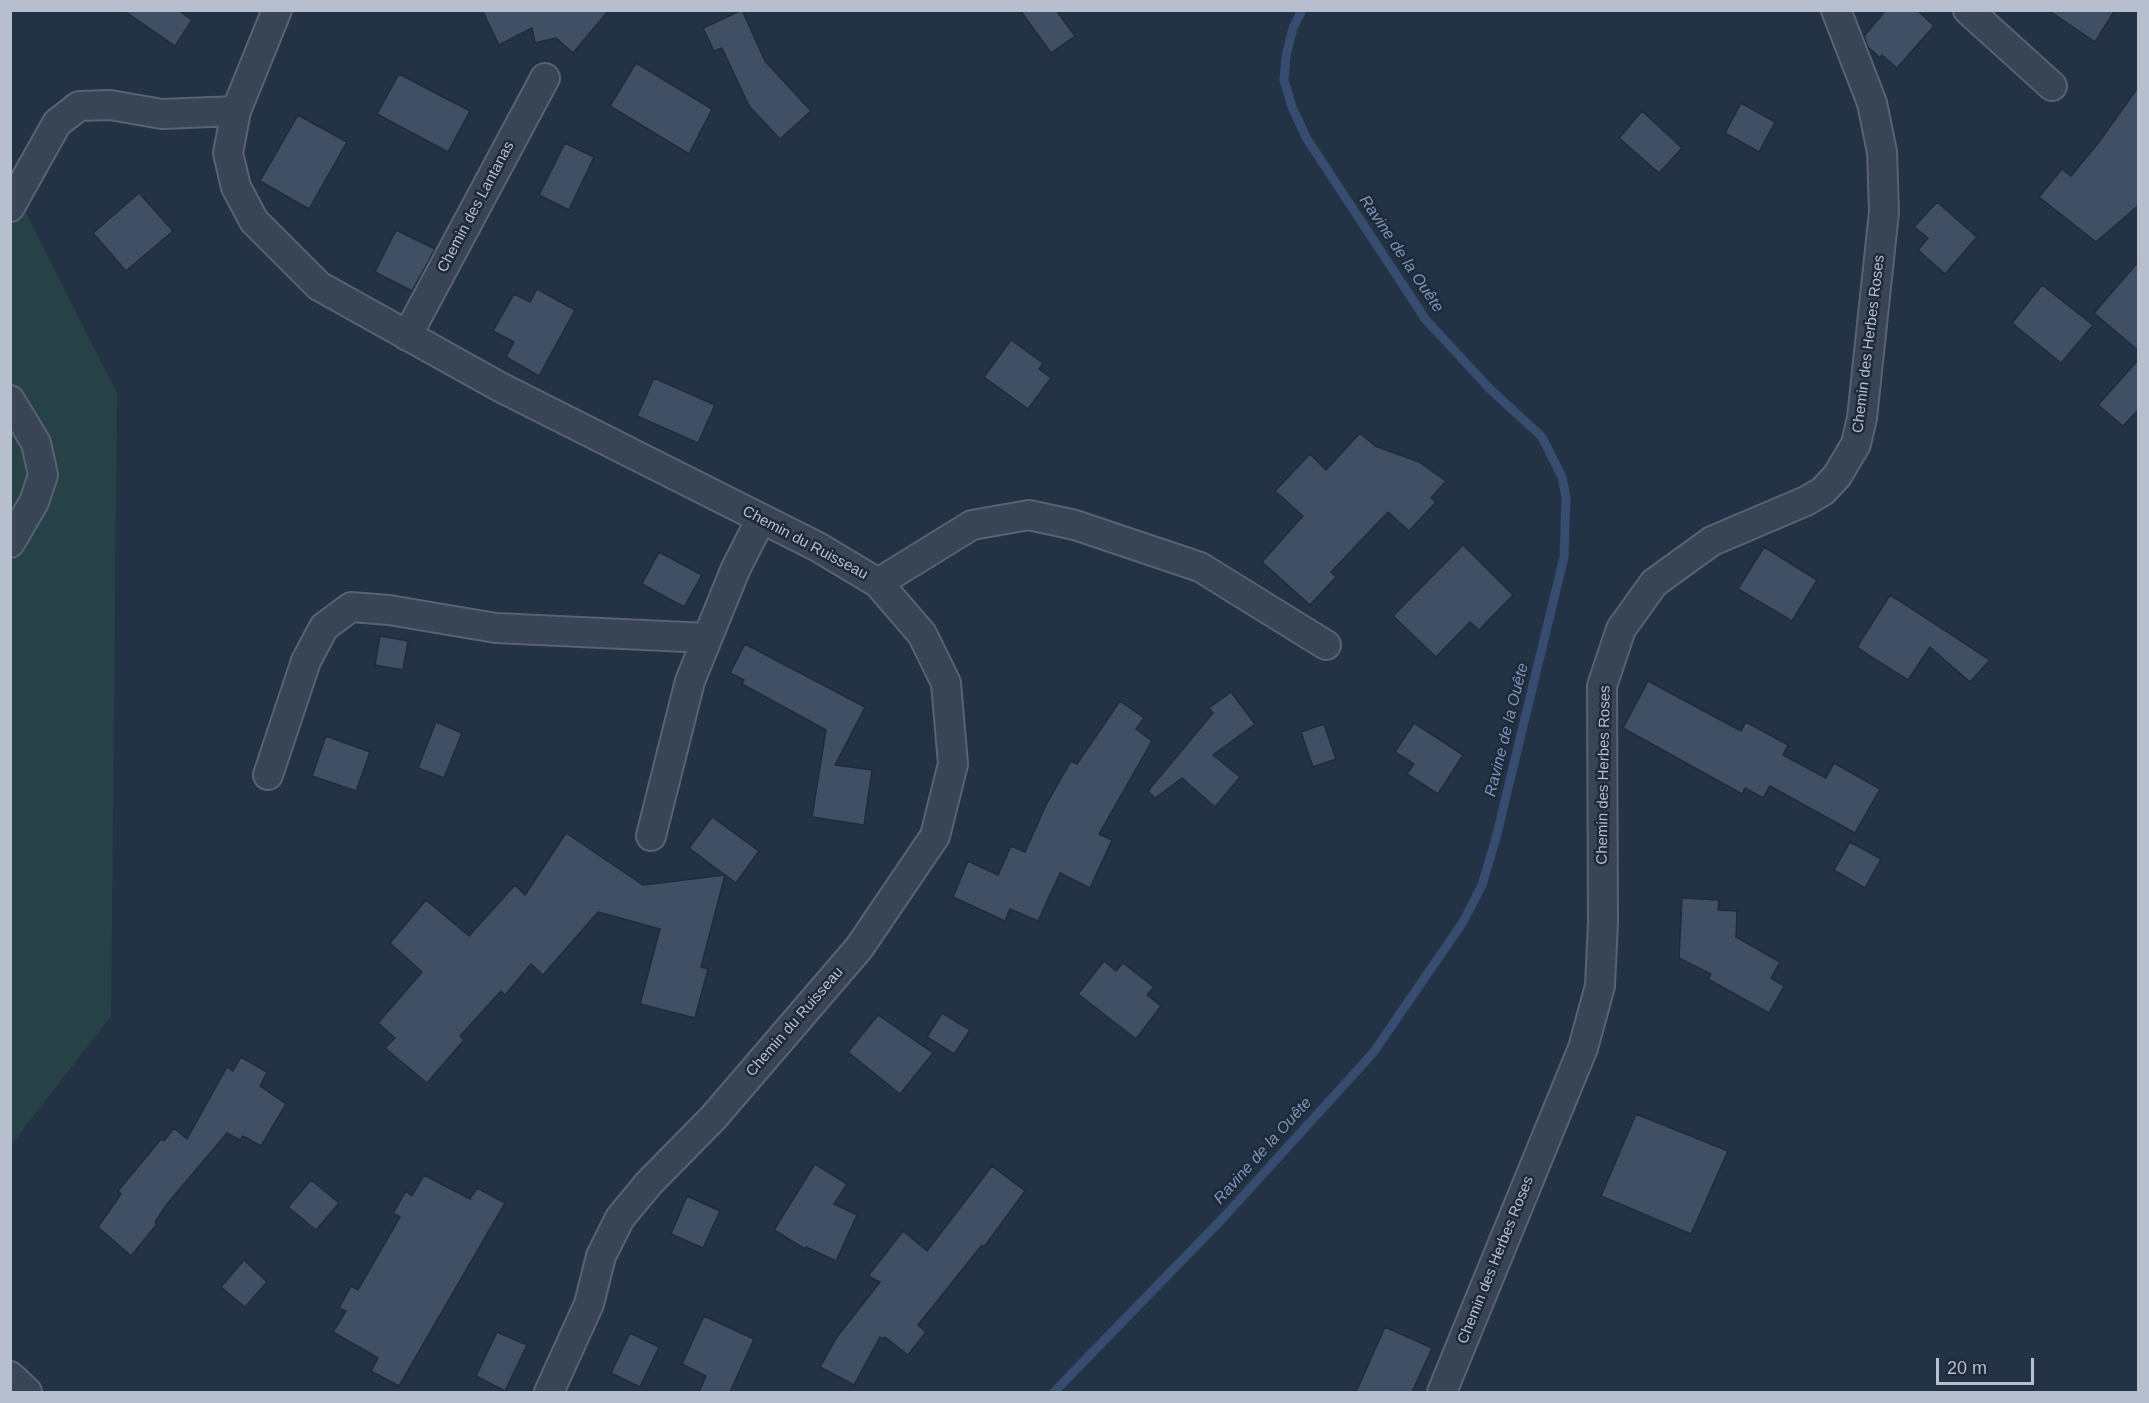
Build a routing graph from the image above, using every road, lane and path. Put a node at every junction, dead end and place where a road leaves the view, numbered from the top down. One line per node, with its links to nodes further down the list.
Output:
1 (277, 10): 6 (street, Chemin du Ruisseau)
2 (1836, 10): 20 (street, Chemin des Herbes Roses)
3 (1968, 10): 5 (street)
4 (545, 78): 8 (street, Chemin des Lantanas)
5 (2052, 86)
6 (236, 111): 7 (street); 8 (street, Chemin du Ruisseau)
7 (10, 207)
8 (407, 336): 10 (street, Chemin du Ruisseau)
9 (10, 400): 11 (street)
10 (761, 519): 12 (street, Chemin du Ruisseau); 13 (street)
11 (10, 543)
12 (878, 583): 14 (street); 19 (street, Chemin du Ruisseau)
13 (707, 638): 15 (street); 16 (street)
14 (1326, 645)
15 (268, 775)
16 (651, 836)
17 (10, 1376): 18 (street)
18 (27, 1392)
19 (549, 1392)
20 (1442, 1392)

